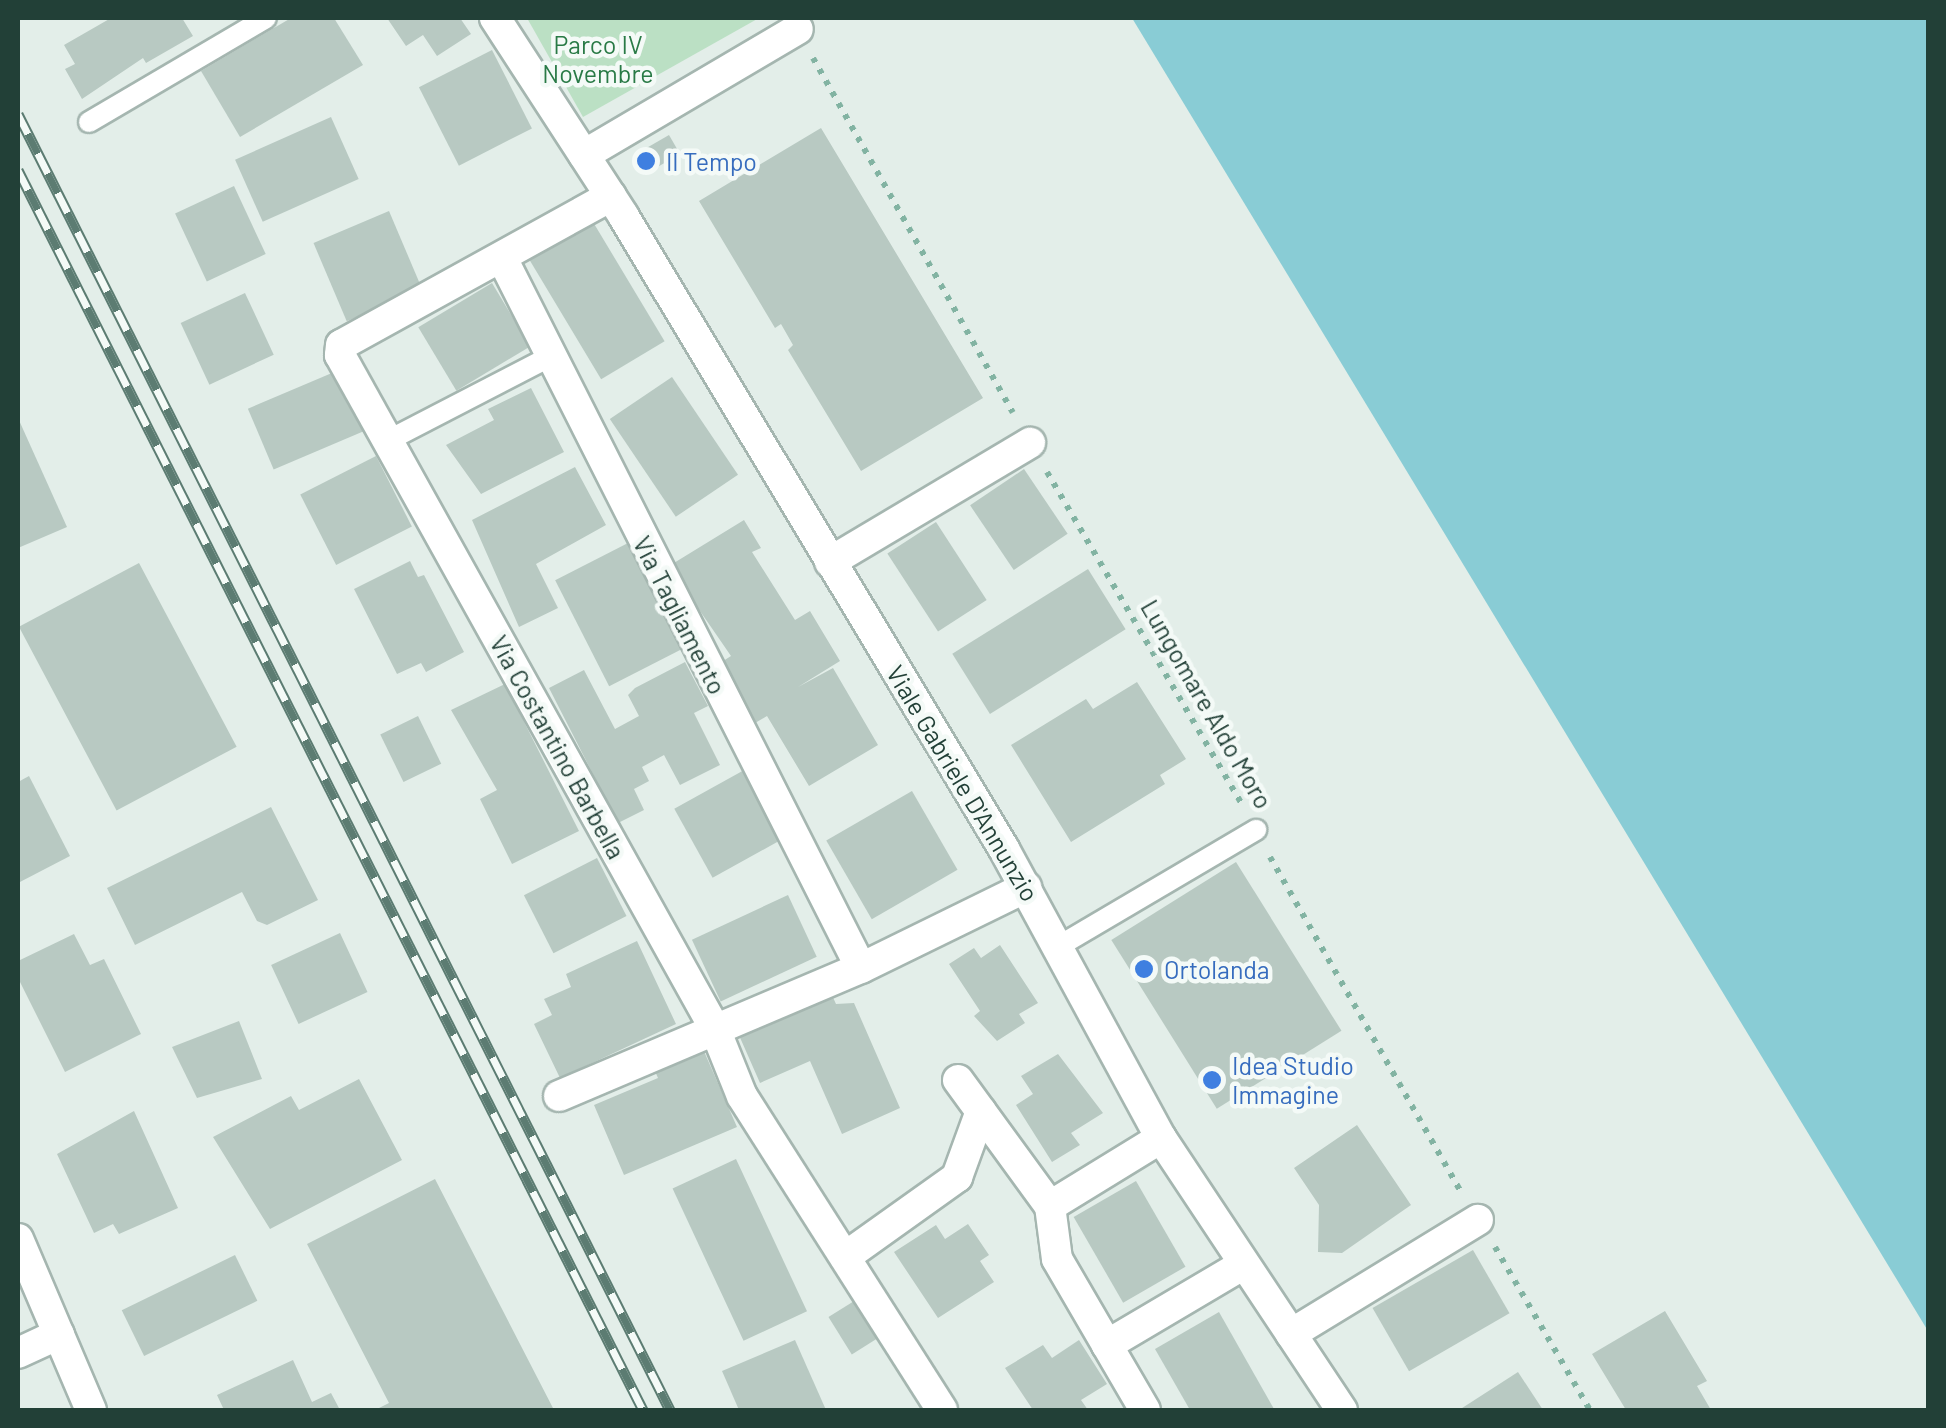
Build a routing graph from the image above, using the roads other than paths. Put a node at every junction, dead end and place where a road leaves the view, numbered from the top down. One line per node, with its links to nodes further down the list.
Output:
1 (266, 18): 4 (lane)
2 (496, 18): 5 (street, Viale Gabriele D'Annunzio)
3 (798, 29): 5 (street)
4 (89, 122)
5 (584, 155): 6 (street, Viale Gabriele D'Annunzio)
6 (611, 196): 7 (street, Via Costantino Barbella); 11 (street, Viale Gabriele D'Annunzio)
7 (503, 260): 8 (street, Via Tagliamento); 9 (street, Via Costantino Barbella)
8 (551, 356): 9 (lane); 15 (street, Via Tagliamento)
9 (388, 441): 16 (street, Via Costantino Barbella)
10 (1030, 443): 11 (street)
11 (830, 562): 13 (street, Viale Gabriele D'Annunzio)
12 (1256, 830): 14 (lane)
13 (1026, 887): 14 (street, Viale Gabriele D'Annunzio); 15 (street)
14 (1059, 946): 20 (street, Viale Gabriele D'Annunzio)
15 (861, 968): 16 (street)
16 (715, 1029): 18 (street); 24 (street, Via Costantino Barbella)
17 (958, 1080): 19 (street)
18 (559, 1096)
19 (981, 1111): 21 (street); 24 (street)
20 (1161, 1138): 21 (street); 25 (street, Viale Gabriele D'Annunzio)
21 (1050, 1206): 28 (street)
22 (1478, 1220): 27 (street)
23 (18, 1240): 26 (street)
24 (846, 1256): 31 (street, Via Costantino Barbella)
25 (1244, 1264): 27 (street, Viale Gabriele D'Annunzio); 28 (street)
26 (58, 1334): 29 (street); 30 (street)
27 (1291, 1334): 33 (street, Viale Gabriele D'Annunzio)
28 (1107, 1345): 32 (street)
29 (18, 1353)
30 (91, 1410)
31 (942, 1410)
32 (1144, 1410)
33 (1342, 1410)

